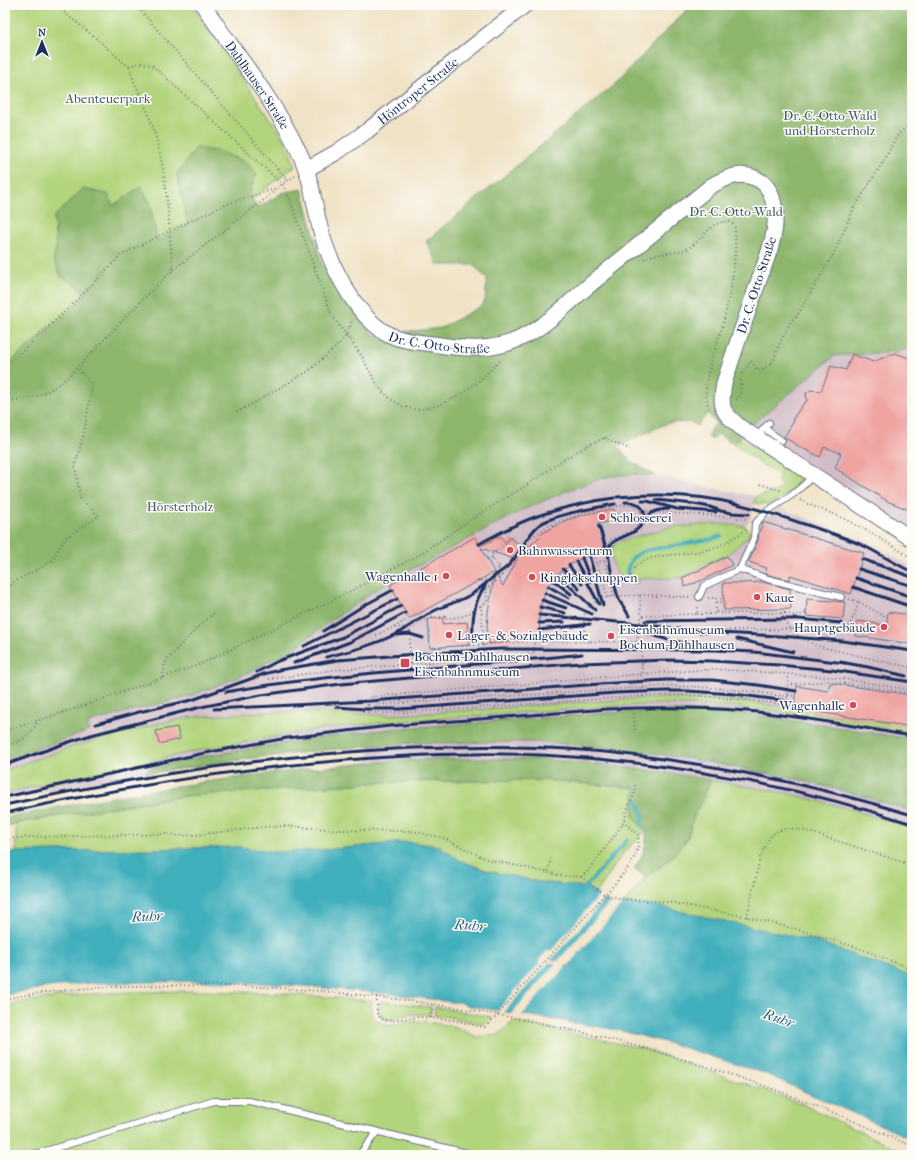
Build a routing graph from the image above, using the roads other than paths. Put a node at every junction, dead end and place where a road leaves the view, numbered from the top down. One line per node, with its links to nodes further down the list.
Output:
1 (203, 5): 3 (street, Dahlhauser Straße)
2 (525, 5): 3 (street, Höntroper Straße)
3 (307, 169): 4 (street, Dahlhauser Straße)
4 (349, 294): 6 (street, Dr.-C.-Otto-Straße)
5 (769, 423): 6 (lane)
6 (760, 433): 7 (lane); 8 (street)
7 (782, 441)
8 (813, 474): 9 (street); 10 (lane)
9 (912, 540)
10 (740, 569): 11 (lane); 12 (lane)
11 (699, 597)
12 (841, 597)
13 (377, 1132): 14 (lane); 15 (lane); 16 (lane)
14 (32, 1155)
15 (359, 1155)
16 (475, 1155)

